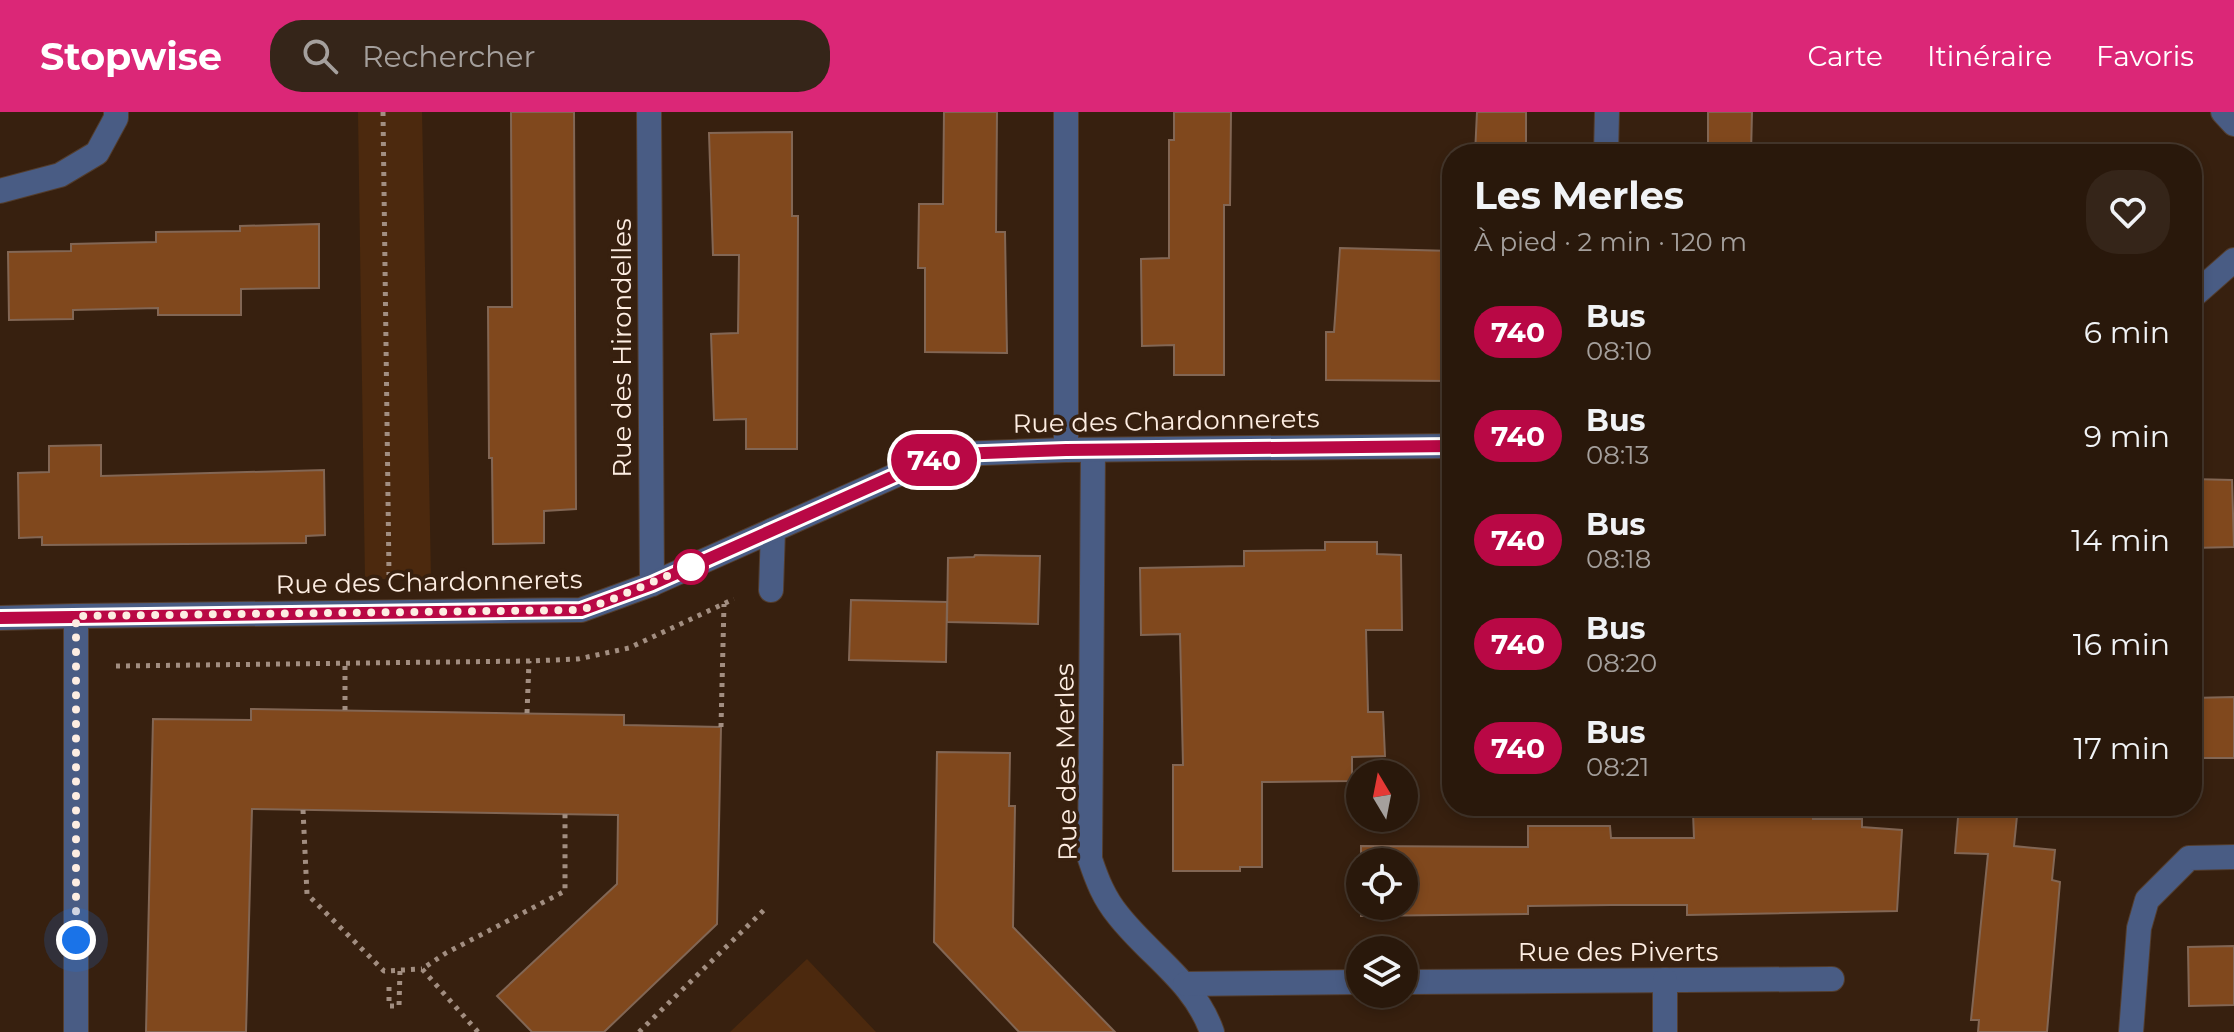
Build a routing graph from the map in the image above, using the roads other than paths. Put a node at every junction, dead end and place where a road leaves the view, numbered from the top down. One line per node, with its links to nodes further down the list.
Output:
1 (116, 112): 8 (street)
2 (649, 112): 15 (street, Rue des Hirondelles)
3 (1066, 112): 12 (street)
4 (1607, 112): 7 (street)
5 (2223, 112): 6 (street)
6 (2234, 124)
7 (1606, 144)
8 (0, 191)
9 (2234, 260): 10 (street)
10 (2202, 288)
11 (1442, 446): 13 (street, Rue des Chardonnerets)
12 (1066, 450): 13 (street, Rue des Chardonnerets); 14 (street, Rue des Chardonnerets)
13 (1093, 450): 24 (street, Rue des Merles)
14 (773, 530): 15 (street, Rue des Chardonnerets); 16 (street)
15 (652, 584): 17 (street, Rue des Chardonnerets)
16 (771, 590)
17 (76, 616): 18 (street, Rue des Chardonnerets); 25 (street)
18 (0, 618)
19 (2234, 857): 28 (street)
20 (1832, 979): 21 (street, Rue des Piverts)
21 (1665, 980): 23 (street, Rue des Piverts); 27 (street)
22 (1346, 982): 24 (street)
23 (1418, 982)
24 (1185, 984): 26 (street, Rue des Merles)
25 (76, 1032)
26 (1212, 1032)
27 (1665, 1032)
28 (2131, 1032)

